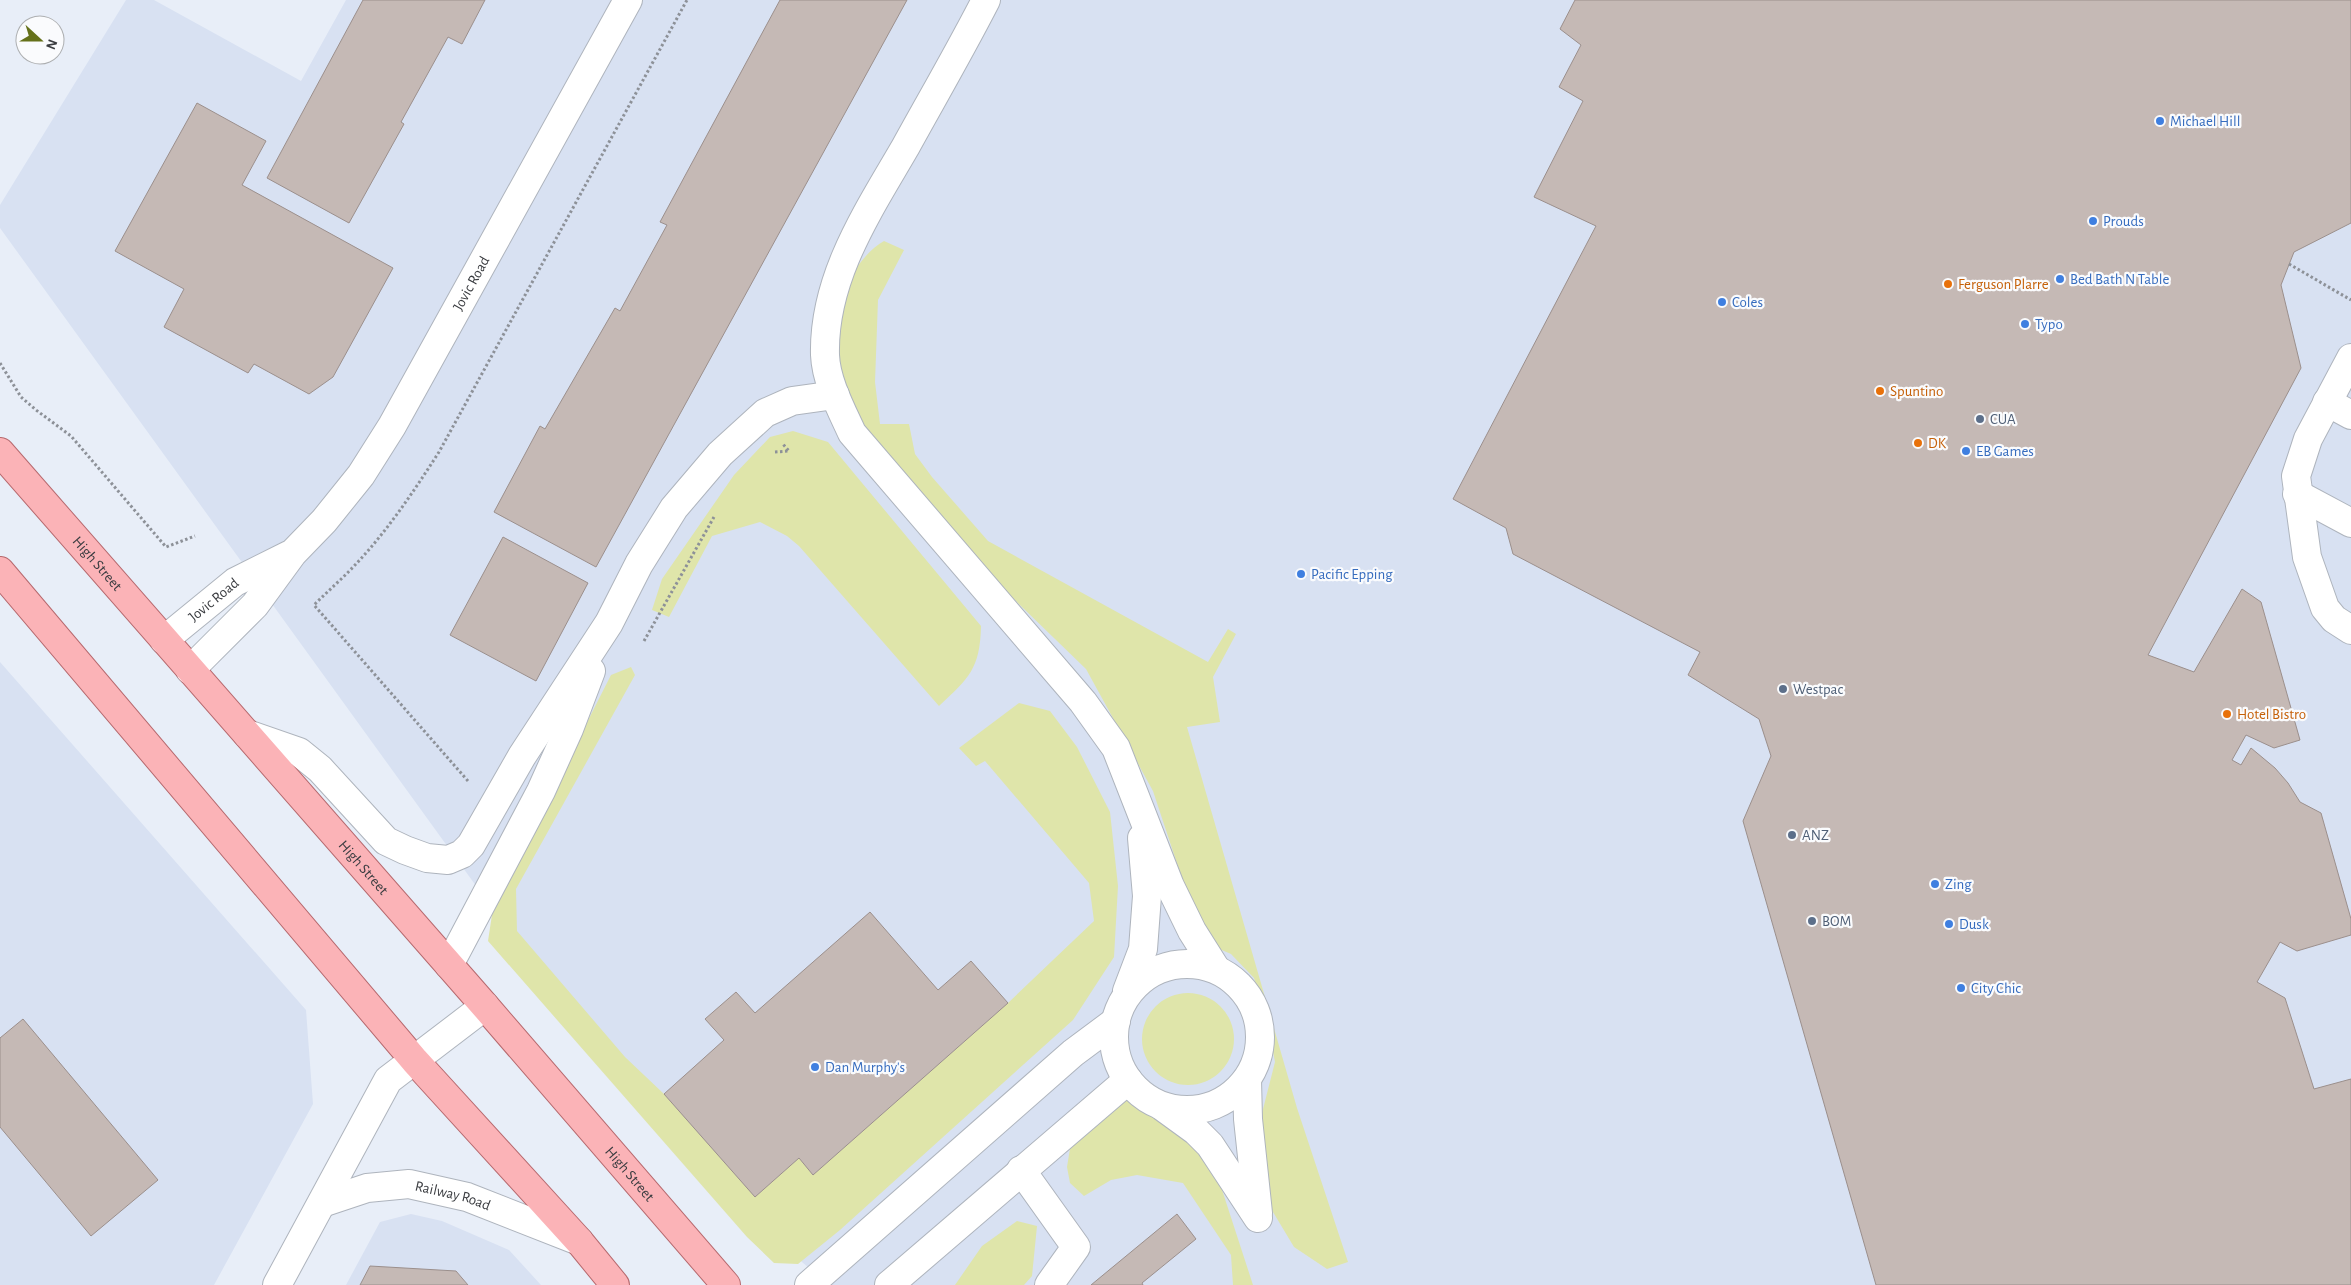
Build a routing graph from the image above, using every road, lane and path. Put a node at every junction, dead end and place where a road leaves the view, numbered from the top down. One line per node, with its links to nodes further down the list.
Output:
1 (628, 0): 18 (street, Jovic Road)
2 (687, 0): 26 (path)
3 (986, 0): 8 (street)
4 (2289, 264): 5 (path)
5 (2351, 300)
6 (2351, 358): 9 (street)
7 (0, 363): 17 (path)
8 (835, 395): 11 (street); 27 (street)
9 (2327, 402): 10 (street); 14 (street)
10 (2351, 416)
11 (761, 417): 13 (path); 20 (street)
12 (0, 452): 22 (main road, High Street)
13 (771, 452)
14 (2297, 494): 16 (street); 21 (street)
15 (719, 508): 23 (path)
16 (2351, 523)
17 (195, 536)
18 (293, 553): 22 (street, Jovic Road); 24 (street, Jovic Road)
19 (0, 571): 32 (main road)
20 (609, 623): 25 (street); 28 (street)
21 (2351, 630)
22 (164, 640): 24 (main road, High Street)
23 (644, 641)
24 (190, 670): 25 (main road, High Street)
25 (247, 734): 28 (main road, High Street)
26 (474, 787)
27 (1138, 802): 29 (street); 31 (street)
28 (450, 965): 30 (main road, High Street)
29 (1216, 969): 31 (street); 34 (street)
30 (485, 1006): 32 (street); 41 (main road, High Street)
31 (1119, 1011): 33 (street); 42 (street)
32 (415, 1061): 37 (street); 38 (main road)
33 (1128, 1080): 35 (street); 36 (street)
34 (1247, 1080): 35 (street); 35 (street)
35 (1161, 1106)
36 (1021, 1170): 43 (street); 44 (street)
37 (322, 1203): 38 (street, Railway Road); 39 (street)
38 (579, 1241): 40 (main road)
39 (277, 1285)
40 (615, 1285)
41 (726, 1285)
42 (809, 1285)
43 (889, 1285)
44 (1049, 1285)

